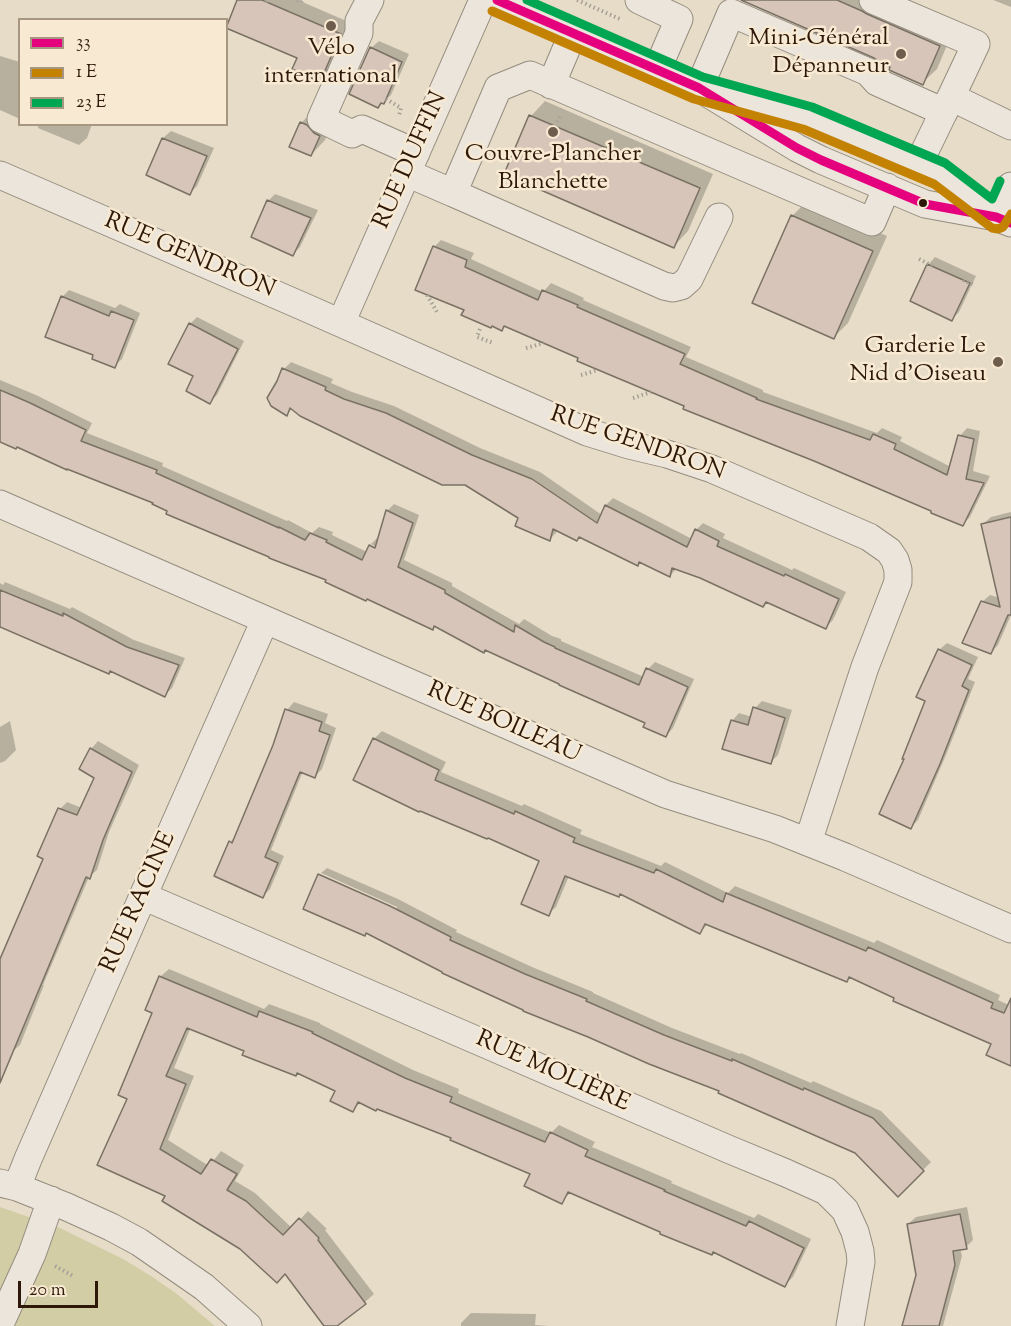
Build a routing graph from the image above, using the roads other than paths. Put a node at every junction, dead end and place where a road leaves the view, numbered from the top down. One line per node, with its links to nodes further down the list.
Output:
1 (370, 0): 16 (street)
2 (483, 0): 16 (street, RUE DUFFIN)
3 (497, 0): 8 (street)
4 (639, 0): 7 (street)
5 (873, 0): 12 (street)
6 (734, 7): 11 (street); 12 (street)
7 (683, 9): 9 (street)
8 (573, 33): 9 (street); 10 (street)
9 (657, 70): 11 (street)
10 (551, 85): 18 (street); 22 (street)
11 (699, 88): 13 (street)
12 (948, 104): 14 (street); 17 (street)
13 (768, 118): 15 (street); 17 (street); 18 (street)
14 (1011, 126)
15 (821, 160): 21 (street); 23 (street)
16 (411, 163): 22 (street); 26 (street, RUE DUFFIN)
17 (918, 165): 25 (street)
18 (746, 168): 23 (street)
19 (0, 175): 26 (street, RUE GENDRON)
20 (1011, 186): 25 (street)
21 (886, 187): 23 (street); 25 (street)
22 (453, 193): 24 (street)
23 (807, 194)
24 (719, 217)
25 (1004, 220)
26 (341, 323): 29 (street, RUE GENDRON)
27 (0, 504): 28 (street, RUE BOILEAU)
28 (265, 620): 29 (street, RUE BOILEAU); 30 (street, RUE RACINE)
29 (808, 842): 31 (street, RUE BOILEAU)
30 (143, 896): 32 (street, RUE RACINE); 36 (street, RUE MOLIÈRE)
31 (1011, 929)
32 (9, 1185): 33 (street)
33 (51, 1200): 34 (street); 35 (street)
34 (0, 1324)
35 (248, 1326)
36 (850, 1326)

